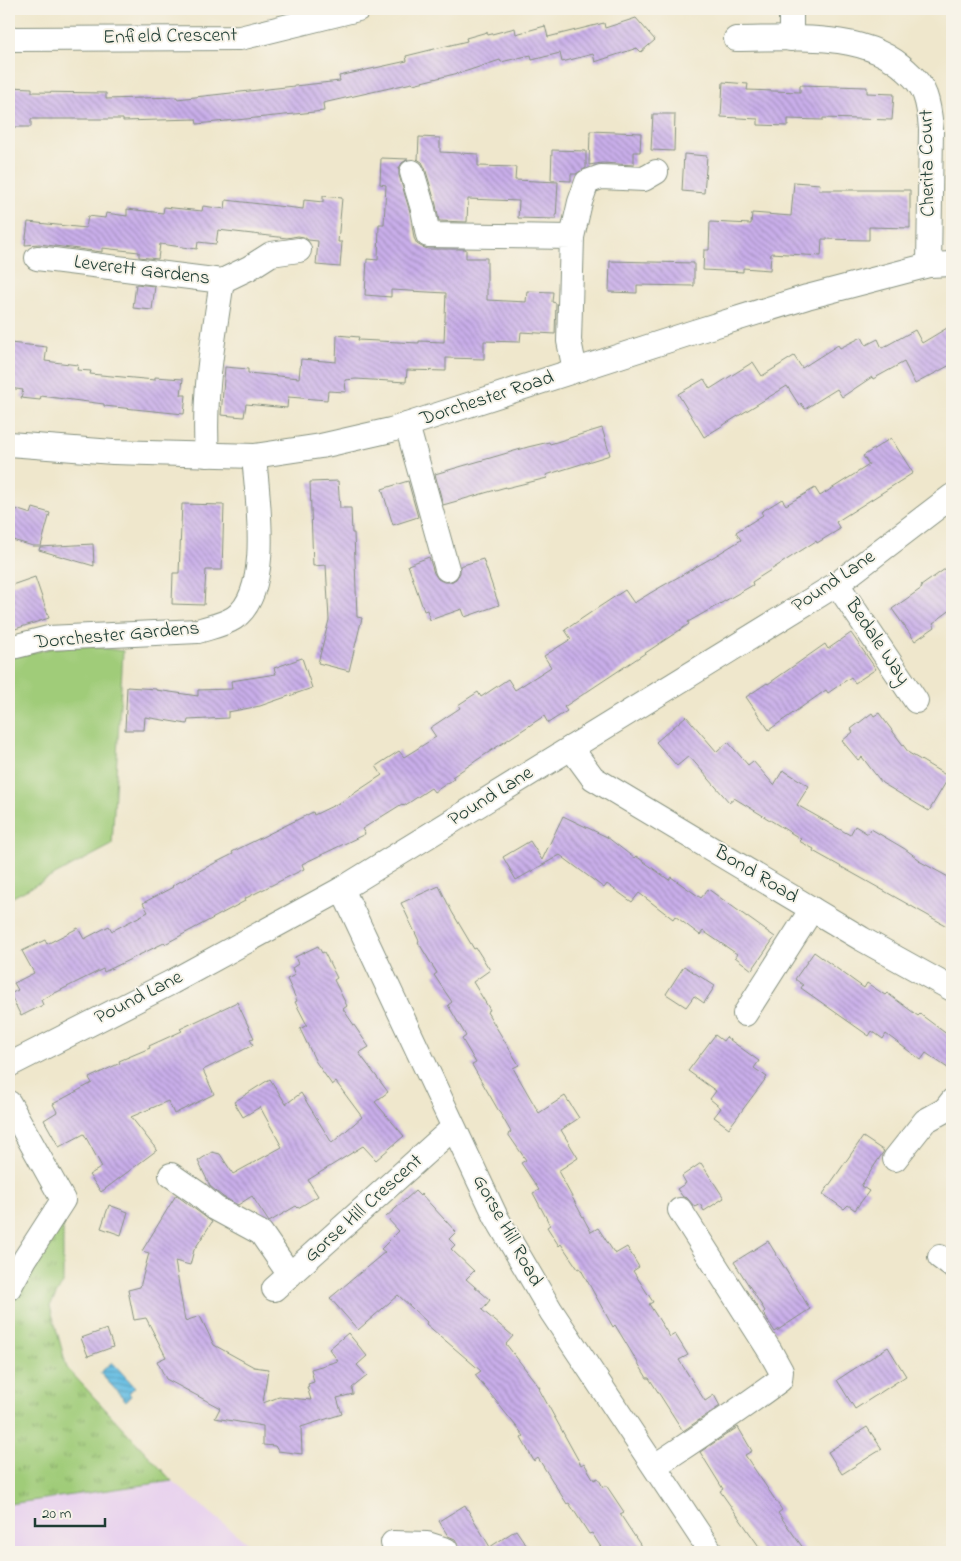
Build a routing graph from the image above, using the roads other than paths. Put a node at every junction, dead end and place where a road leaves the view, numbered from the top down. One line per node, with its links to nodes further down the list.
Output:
1 (358, 9): 4 (street, Enfield Crescent)
2 (791, 11): 5 (street)
3 (736, 38): 5 (street, Cherita Court)
4 (9, 39)
5 (791, 39): 12 (street, Cherita Court)
6 (412, 172): 8 (street)
7 (656, 172): 8 (street)
8 (572, 237): 14 (street)
9 (299, 250): 13 (street)
10 (37, 258): 13 (street, Leverett Gardens)
11 (952, 264): 12 (street, Dorchester Road)
12 (929, 265): 14 (street, Dorchester Road)
13 (222, 281): 17 (street, Leverett Gardens)
14 (575, 370): 15 (street, Dorchester Road)
15 (407, 425): 18 (street, Dorchester Road); 20 (street)
16 (9, 444): 17 (street, Dorchester Road)
17 (207, 455): 18 (street, Dorchester Road)
18 (254, 456): 22 (street, Dorchester Gardens)
19 (952, 496): 21 (street, Pound Lane)
20 (447, 569)
21 (837, 584): 23 (street, Bedale Way); 24 (street, Pound Lane)
22 (9, 648)
23 (916, 701)
24 (571, 748): 25 (street, Pound Lane); 26 (street, Bond Road)
25 (342, 889): 29 (street, Pound Lane); 32 (street, Gorse Hill Road)
26 (812, 909): 27 (street, Bond Road); 28 (street)
27 (952, 989)
28 (745, 1014)
29 (9, 1065)
30 (952, 1101): 33 (street)
31 (9, 1103): 36 (street)
32 (453, 1128): 34 (street, Gorse Hill Crescent); 37 (street, Gorse Hill Road)
33 (895, 1159)
34 (171, 1175)
35 (680, 1210): 37 (street)
36 (9, 1288)
37 (655, 1466): 40 (street, Gorse Hill Road)
38 (393, 1543): 39 (street)
39 (447, 1552)
40 (712, 1552)

